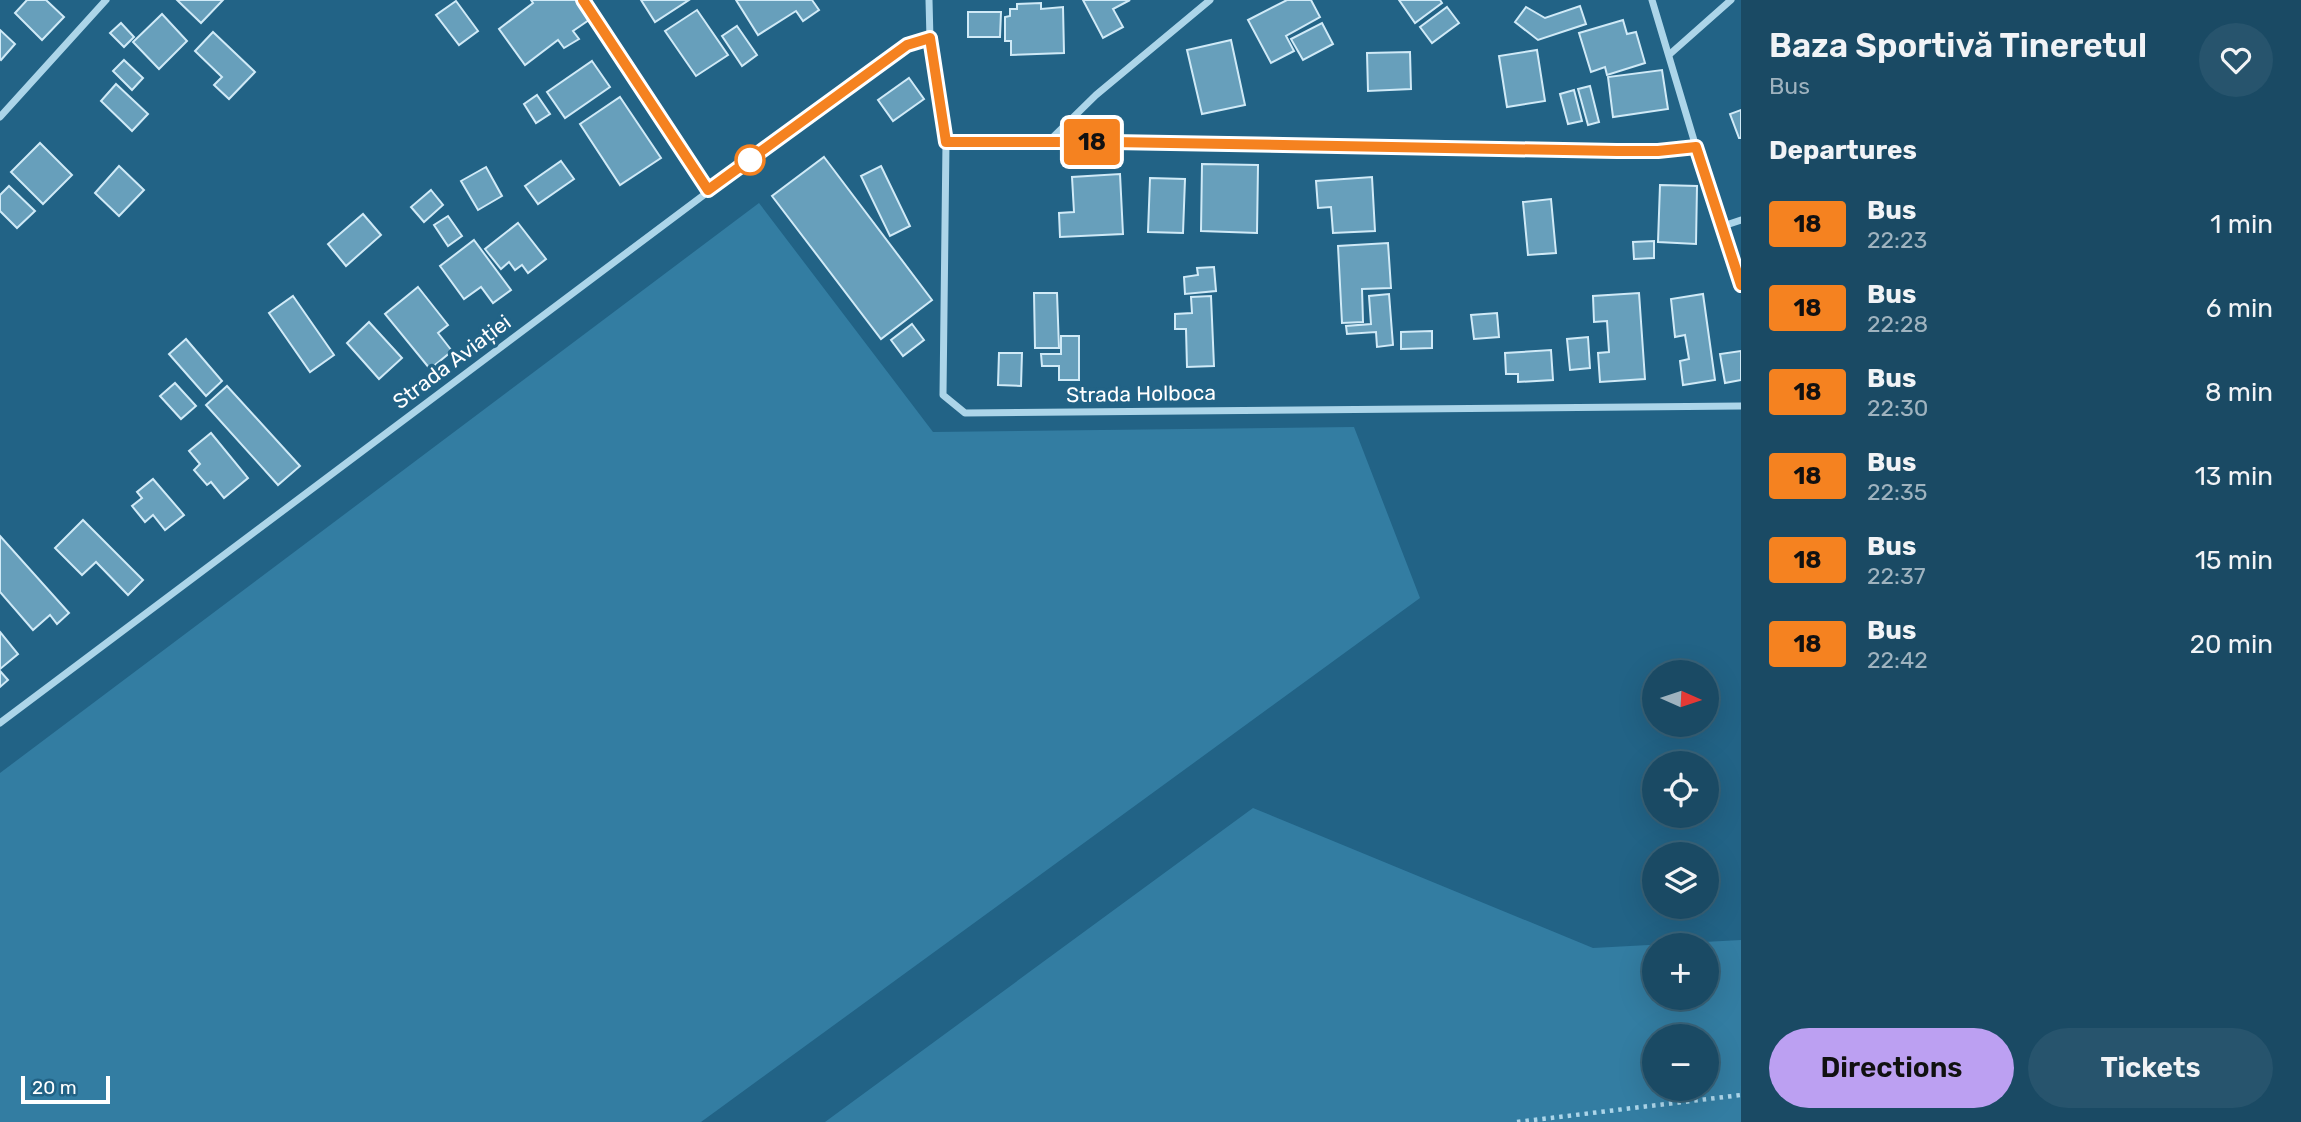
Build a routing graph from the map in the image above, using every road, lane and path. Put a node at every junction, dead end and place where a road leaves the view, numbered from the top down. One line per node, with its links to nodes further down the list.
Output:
1 (106, 0): 9 (street)
2 (583, 0): 13 (street)
3 (929, 0): 7 (street, Strada Holboca)
4 (1210, 0): 11 (street)
5 (1652, 0): 8 (street)
6 (1731, 0): 8 (street)
7 (930, 38): 10 (street, Strada Holboca); 13 (street, Strada Aviației)
8 (1670, 54): 12 (street)
9 (0, 117)
10 (946, 142): 11 (street); 17 (street, Strada Holboca)
11 (1047, 143): 12 (street)
12 (1696, 147): 15 (street)
13 (708, 190): 18 (street, Strada Aviației)
14 (1741, 220): 15 (street)
15 (1723, 226): 16 (street)
16 (1741, 285)
17 (1741, 406)
18 (0, 723)
19 (1741, 1095): 20 (path)
20 (1517, 1122)

